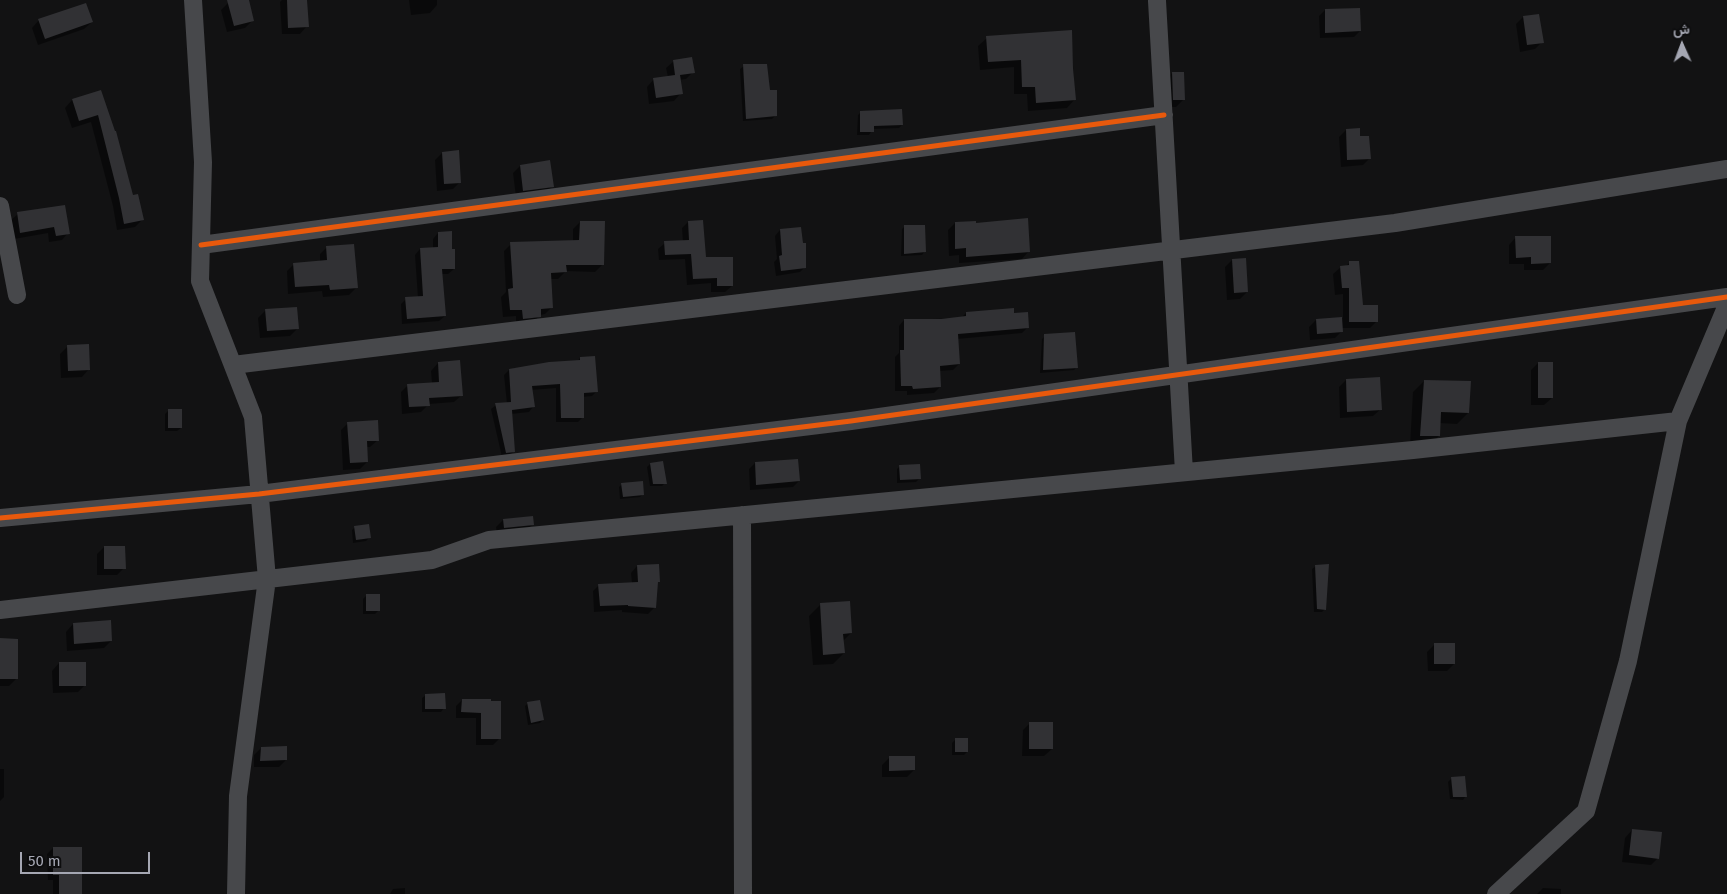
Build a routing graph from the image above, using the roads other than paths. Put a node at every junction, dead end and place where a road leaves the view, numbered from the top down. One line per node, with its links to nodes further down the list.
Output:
1 (193, 0): 6 (street)
2 (1157, 1): 3 (street)
3 (1164, 115): 6 (street); 7 (street)
4 (1727, 169): 7 (street)
5 (0, 206): 8 (street)
6 (201, 245): 11 (street)
7 (1171, 250): 11 (street); 12 (street)
8 (17, 295)
9 (1727, 296): 12 (street)
10 (1727, 305): 13 (street)
11 (233, 365): 15 (street)
12 (1179, 374): 14 (street); 15 (street)
13 (1678, 421): 14 (street); 22 (street)
14 (1184, 472): 16 (street)
15 (260, 494): 17 (street); 18 (street)
16 (742, 515): 18 (street); 21 (street)
17 (0, 518)
18 (267, 579): 19 (street); 20 (street)
19 (0, 610)
20 (236, 894)
21 (743, 894)
22 (1496, 894)

